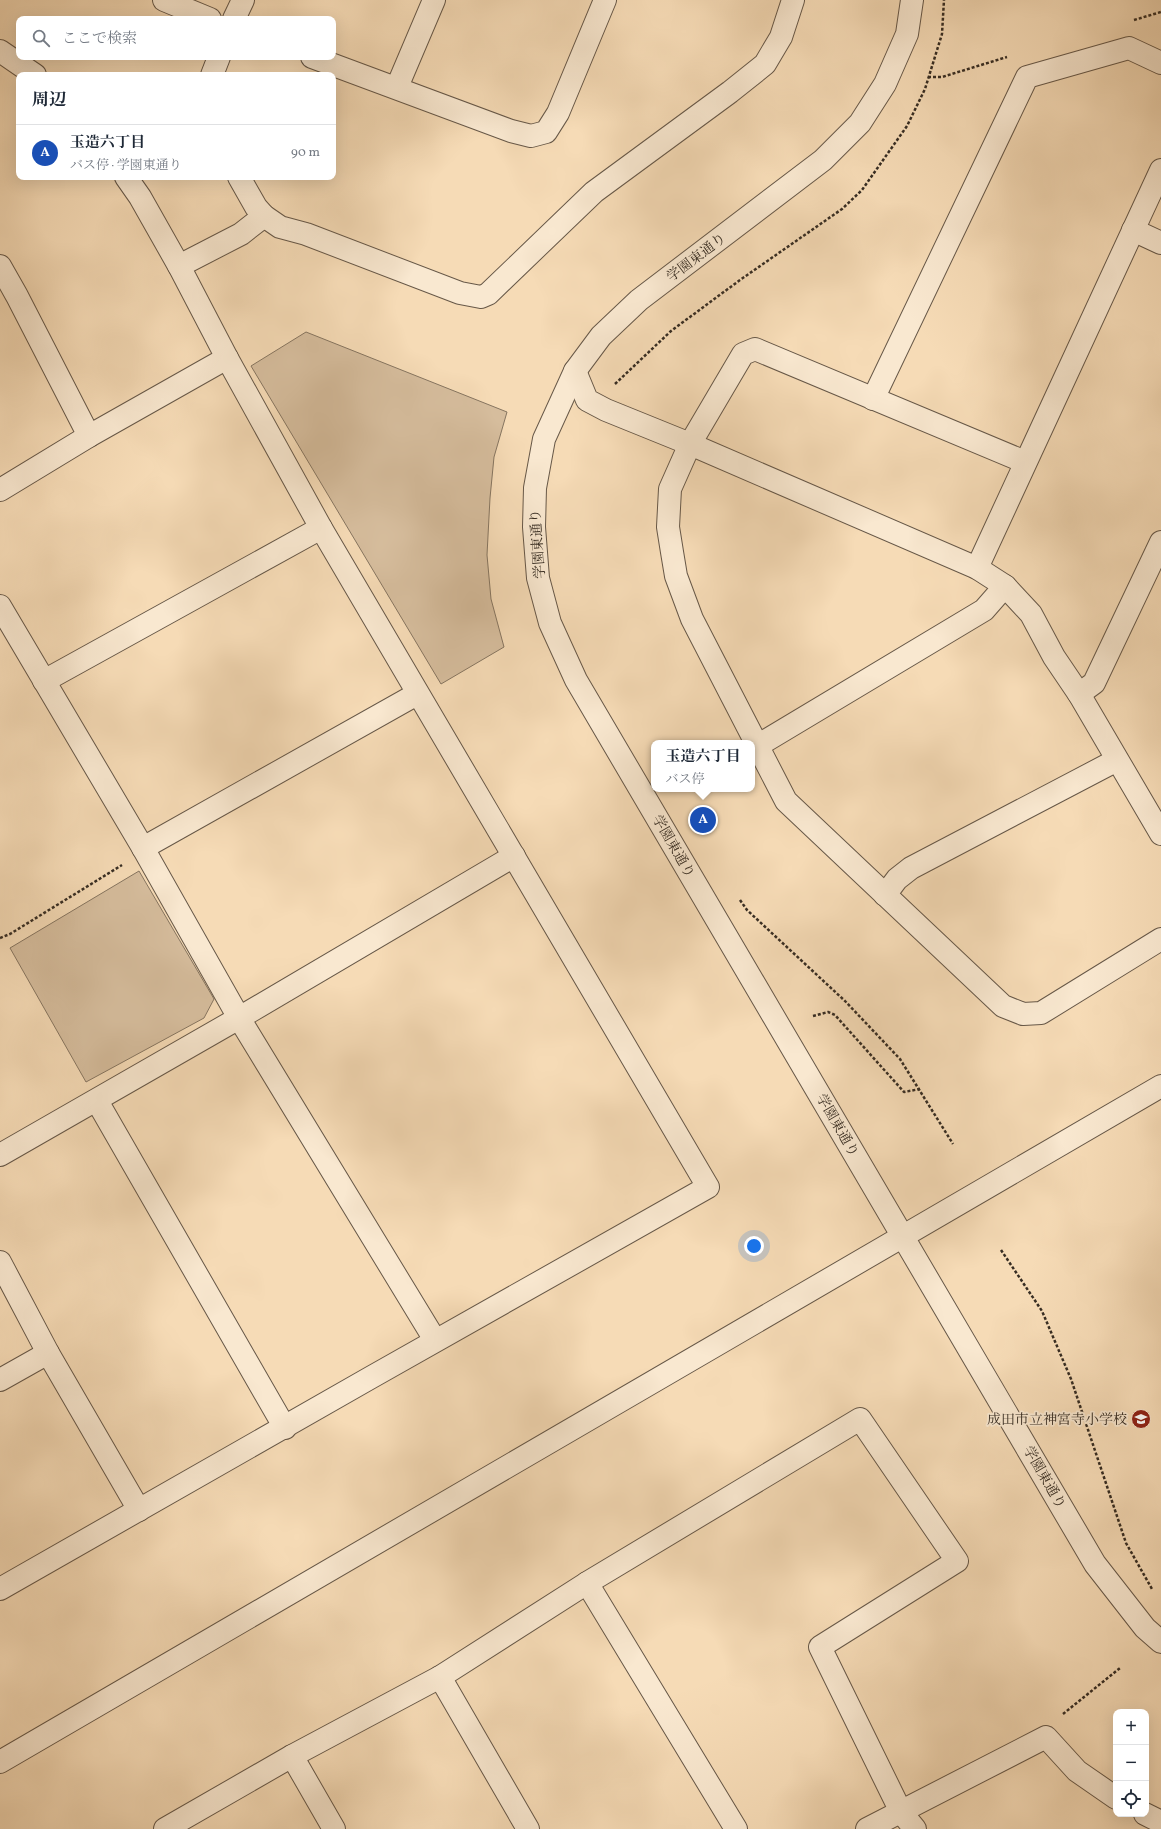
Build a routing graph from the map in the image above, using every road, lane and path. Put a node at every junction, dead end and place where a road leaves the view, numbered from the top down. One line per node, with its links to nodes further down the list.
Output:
1 (164, 0): 7 (street)
2 (243, 0): 8 (street)
3 (434, 0): 15 (street)
4 (605, 0): 15 (street)
5 (793, 0): 19 (street)
6 (912, 0): 25 (street, 学園東通り)
7 (203, 16)
8 (235, 16)
9 (0, 51): 13 (street)
10 (218, 60): 14 (street)
11 (320, 60): 15 (street)
12 (1161, 63): 26 (street)
13 (31, 72)
14 (213, 72)
15 (397, 87)
16 (1161, 170): 20 (street)
17 (128, 180): 23 (street)
18 (241, 180): 19 (street)
19 (264, 216): 23 (street)
20 (1133, 230): 21 (street); 29 (street)
21 (1161, 243)
22 (0, 266): 27 (street)
23 (179, 266): 24 (street)
24 (227, 358): 27 (street); 31 (street)
25 (575, 371): 28 (street); 57 (street, 学園東通り)
26 (873, 399): 28 (street); 29 (street)
27 (89, 436): 30 (street)
28 (690, 444): 33 (street); 39 (street)
29 (1025, 462): 33 (street)
30 (0, 490)
31 (321, 528): 36 (street); 37 (street)
32 (1161, 542): 38 (street)
33 (977, 568): 34 (street)
34 (1005, 586): 38 (street); 41 (street)
35 (0, 606): 36 (street)
36 (44, 681): 44 (street)
37 (417, 694): 44 (street); 45 (street)
38 (1079, 694): 42 (street)
39 (754, 740)
40 (755, 742): 41 (street)
41 (757, 746): 46 (street)
42 (1117, 760): 43 (street); 46 (street)
43 (1161, 834)
44 (143, 848): 48 (path); 51 (street)
45 (514, 856): 51 (street); 60 (street)
46 (885, 895): 49 (street)
47 (738, 897): 53 (path)
48 (0, 938)
49 (1161, 939)
50 (813, 1016): 53 (path)
51 (239, 1018): 54 (street); 60 (street)
52 (1161, 1086): 57 (street)
53 (920, 1089): 55 (path)
54 (96, 1101): 56 (street); 63 (street)
55 (953, 1144)
56 (0, 1155)
57 (903, 1236): 68 (street, 学園東通り); 73 (street)
58 (1001, 1250): 67 (path)
59 (0, 1262): 61 (street)
60 (435, 1340): 63 (street)
61 (48, 1353): 62 (street); 64 (street)
62 (0, 1380)
63 (285, 1428): 64 (street)
64 (139, 1510): 66 (street)
65 (587, 1583): 70 (street); 75 (street); 81 (street)
66 (0, 1589)
67 (1155, 1593)
68 (1161, 1642)
69 (1120, 1668): 71 (path)
70 (440, 1677): 72 (street); 80 (street)
71 (1046, 1737): 74 (street); 75 (street)
72 (292, 1756): 78 (street); 79 (street)
73 (0, 1762)
74 (1113, 1796)
75 (901, 1812): 82 (street); 83 (street)
76 (1149, 1816): 77 (street)
77 (1161, 1822)
78 (165, 1829)
79 (334, 1829)
80 (528, 1829)
81 (736, 1829)
82 (868, 1829)
83 (915, 1829)

